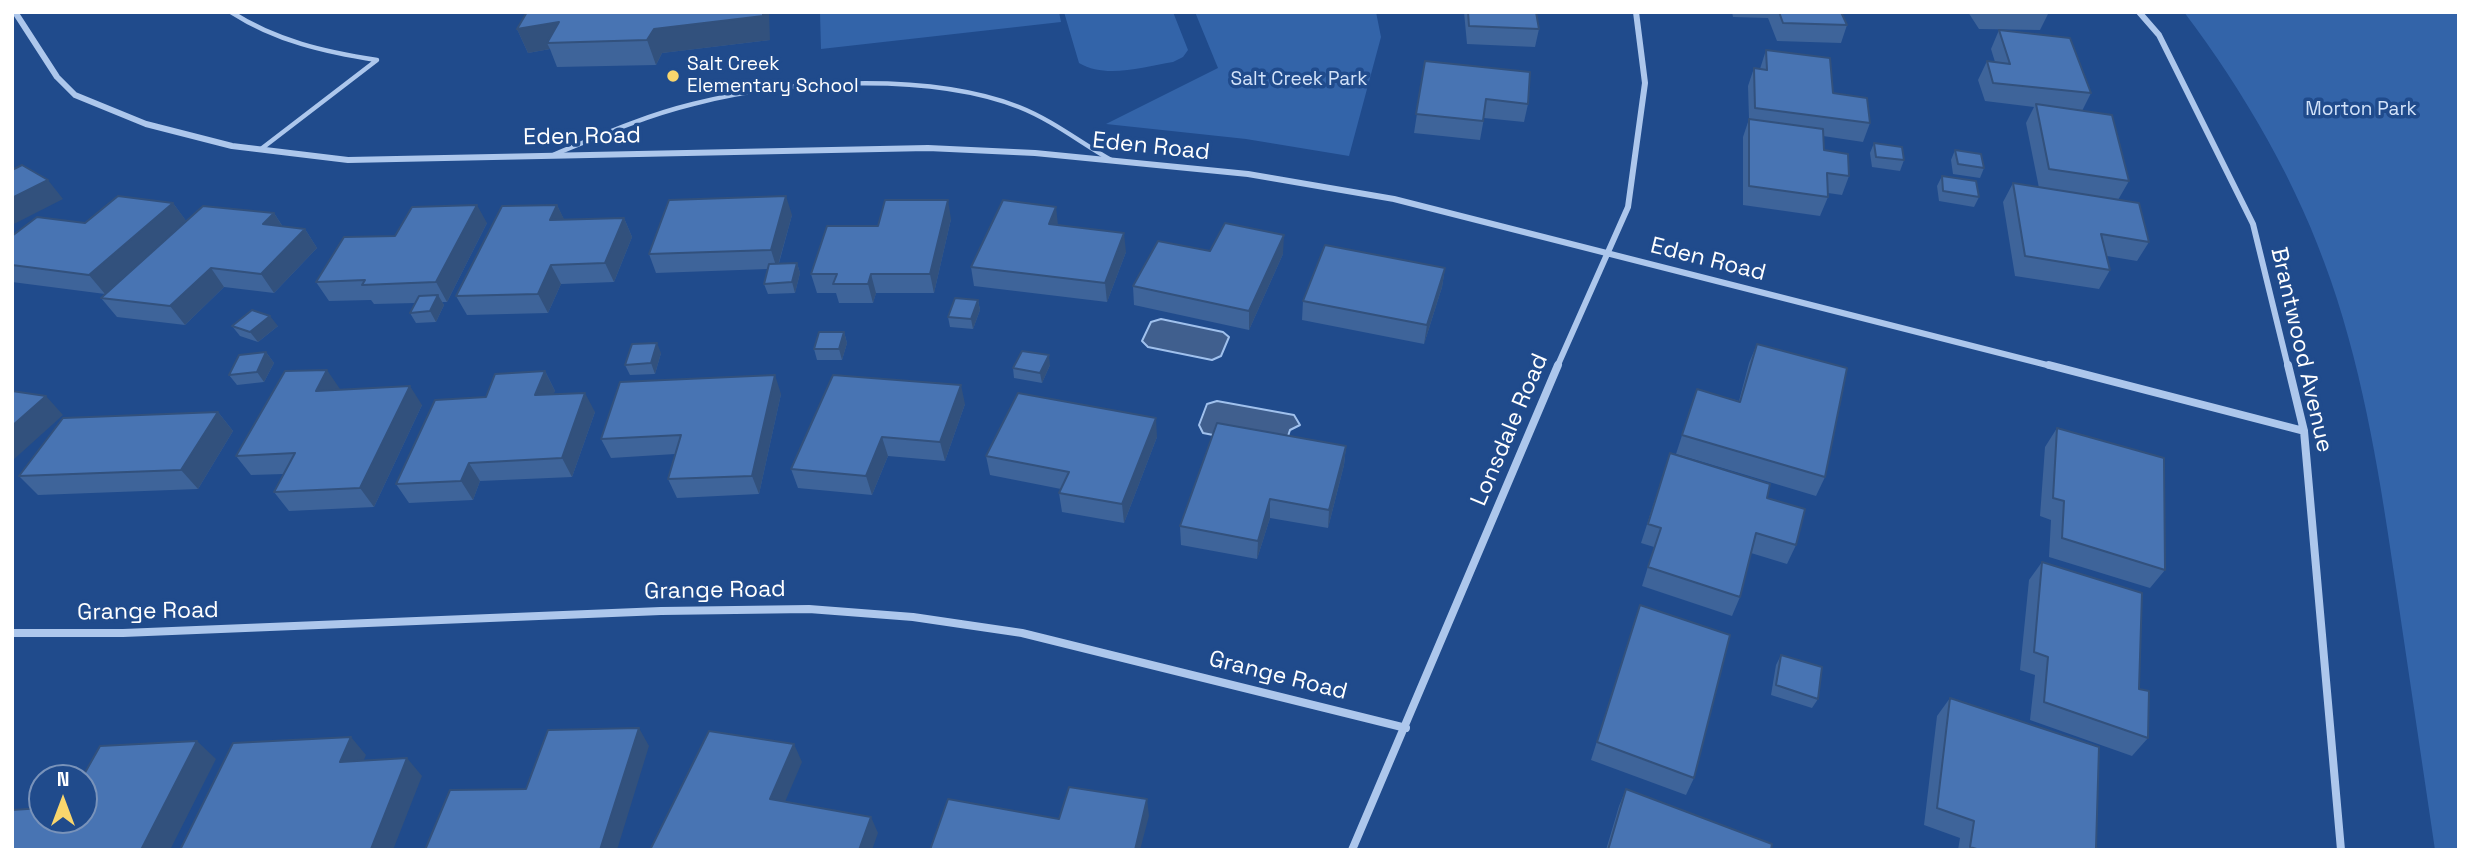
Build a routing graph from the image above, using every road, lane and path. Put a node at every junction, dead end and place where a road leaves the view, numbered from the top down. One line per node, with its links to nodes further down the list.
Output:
1 (15, 12): 5 (street, Eden Road)
2 (231, 12): 5 (lane)
3 (1636, 12): 8 (street, Lonsdale Road)
4 (2139, 12): 9 (street, Brantwood Avenue)
5 (261, 149): 6 (street, Eden Road)
6 (553, 155): 7 (street, Eden Road); 7 (lane)
7 (1111, 160): 8 (street, Eden Road)
8 (1607, 252): 9 (street, Eden Road); 11 (street, Lonsdale Road)
9 (2304, 431): 13 (street, Brantwood Avenue)
10 (12, 633): 11 (street, Grange Road)
11 (1406, 728): 12 (street, Lonsdale Road)
12 (1352, 850)
13 (2341, 850)

